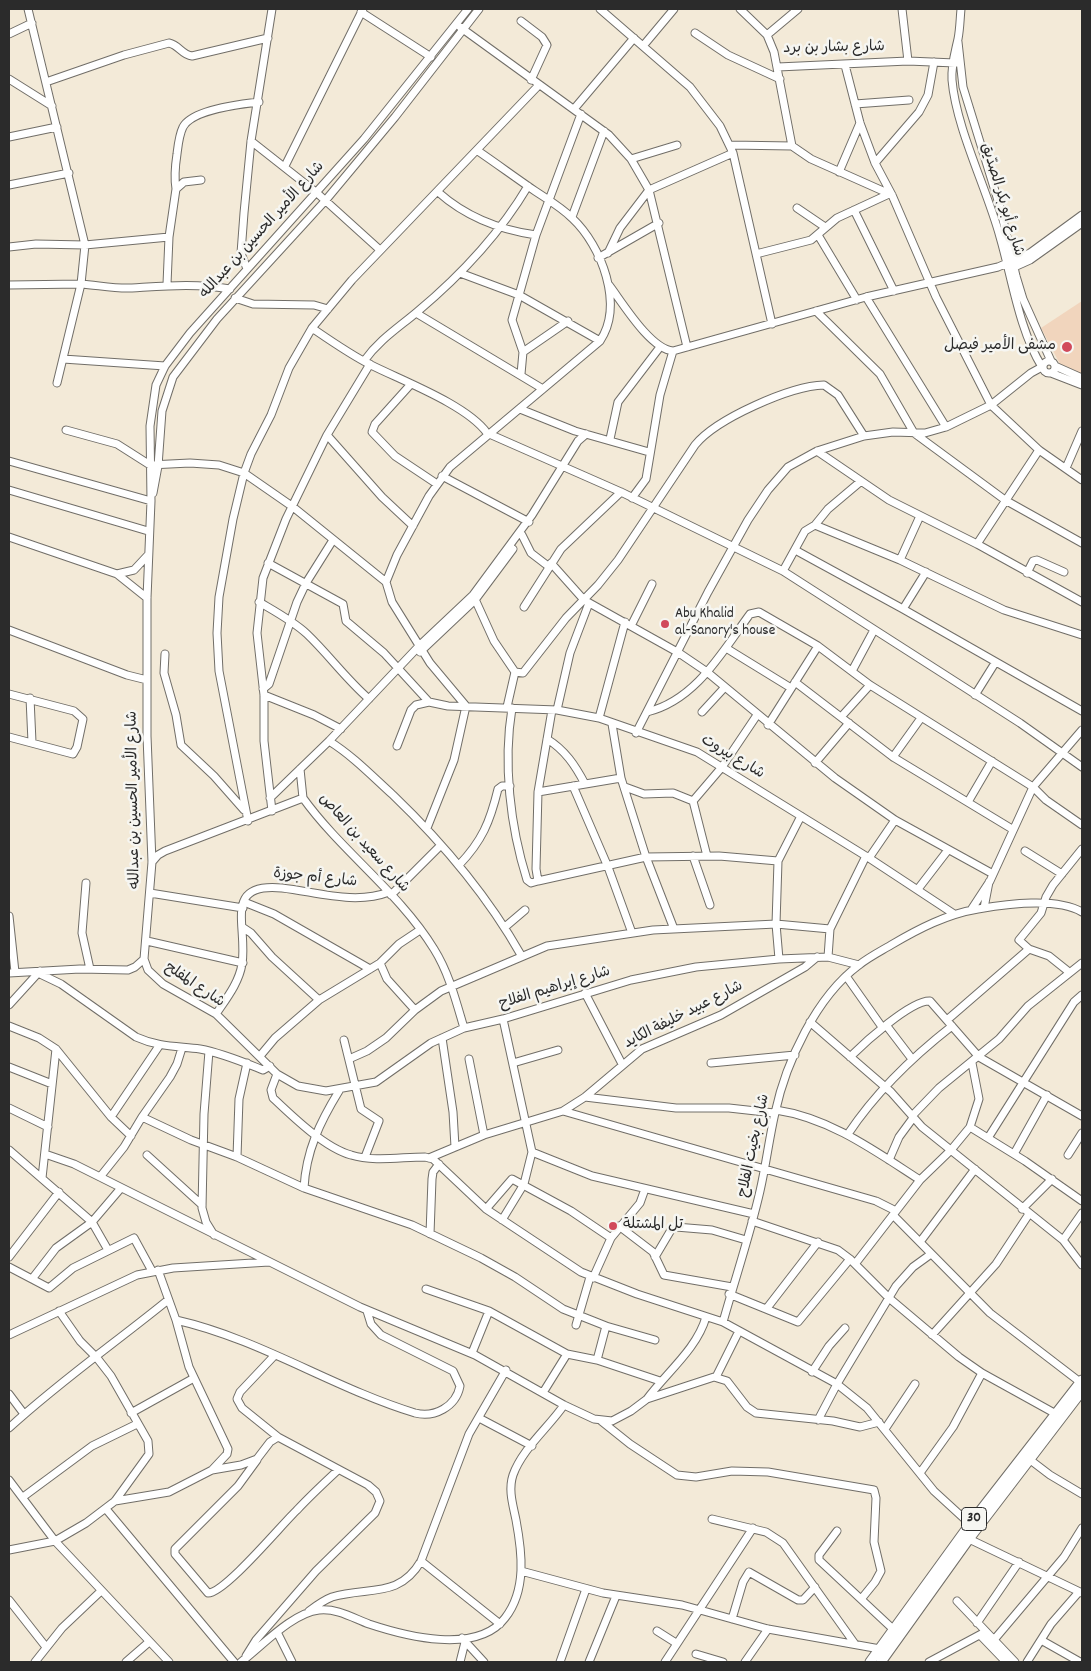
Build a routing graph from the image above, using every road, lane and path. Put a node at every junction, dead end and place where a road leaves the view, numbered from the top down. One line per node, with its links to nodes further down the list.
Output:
1 (28, 9): 13 (street)
2 (272, 9): 19 (street)
3 (468, 9): 14 (street, شارع الأمير الحسين بن عبدالله)
4 (479, 9): 15 (street, شارع الأمير الحسين بن عبدالله)
5 (674, 9): 22 (street)
6 (740, 9): 18 (street, شارع بشار بن برد)
7 (798, 9): 18 (street)
8 (902, 9): 24 (street)
9 (961, 9): 21 (street, شارع أبو بكر الصدّيق)
10 (362, 10): 23 (street); 53 (street)
11 (604, 10): 20 (street)
12 (521, 21): 32 (street)
13 (32, 23): 16 (street); 33 (street)
14 (456, 24): 15 (street); 23 (street, شارع الأمير الحسين بن عبدالله)
15 (463, 30): 32 (street); 41 (street, شارع الأمير الحسين بن عبدالله)
16 (9, 34)
17 (695, 34): 31 (street)
18 (767, 35): 29 (street, شارع بشار بن برد)
19 (268, 38): 33 (street); 36 (street)
20 (634, 38): 22 (street); 40 (street)
21 (958, 39): 26 (street, شارع أبو بكر الصدّيق); 27 (street, شارع أبو بكر الصدّيق)
22 (644, 46): 49 (street)
23 (431, 57): 39 (street, شارع الأمير الحسين بن عبدالله)
24 (908, 61): 25 (street, شارع بشار بن برد); 28 (street, شارع بشار بن برد)
25 (934, 62): 26 (street, شارع بشار بن برد); 52 (street)
26 (952, 62): 27 (street, شارع بشار بن برد); 83 (street, شارع أبو بكر الصدّيق)
27 (960, 63): 83 (street, شارع أبو بكر الصدّيق)
28 (845, 65): 29 (street, شارع بشار بن برد); 37 (street)
29 (778, 67): 31 (street)
30 (9, 79): 38 (street)
31 (780, 79): 48 (street)
32 (531, 80): 34 (street)
33 (46, 82): 38 (street)
34 (538, 86): 40 (street); 50 (street)
35 (909, 100): 37 (street)
36 (259, 102): 46 (street); 59 (street)
37 (855, 104): 42 (street)
38 (52, 106): 43 (street)
39 (388, 111): 41 (street); 62 (street, شارع الأمير الحسين بن عبدالله)
40 (577, 111): 44 (street); 64 (street)
41 (395, 117): 65 (street, شارع الأمير الحسين بن عبدالله)
42 (860, 123): 52 (street); 54 (street)
43 (57, 127): 45 (street); 55 (street)
44 (604, 131): 51 (street); 69 (street)
45 (9, 138)
46 (251, 141): 53 (street); 84 (street)
47 (677, 145): 51 (street)
48 (792, 146): 49 (street); 54 (street)
49 (731, 149): 60 (street); 81 (street)
50 (478, 151): 58 (street); 61 (street)
51 (631, 159): 60 (street)
52 (876, 163): 63 (street)
53 (285, 166): 62 (street)
54 (839, 172): 63 (street)
55 (69, 173): 57 (street); 77 (street)
56 (201, 180): 59 (street)
57 (9, 184)
58 (528, 186): 64 (street); 73 (street)
59 (176, 189): 76 (street)
60 (649, 190): 70 (street); 80 (street)
61 (438, 192): 73 (street); 79 (street)
62 (317, 193): 65 (street); 84 (street, شارع الأمير الحسين بن عبدالله)
63 (891, 194): 67 (street); 86 (street)
64 (548, 200): 69 (street); 74 (street)
65 (325, 201): 79 (street); 95 (street, شارع الأمير الحسين بن عبدالله)
66 (797, 208): 72 (street)
67 (854, 210): 72 (street); 92 (street)
68 (1082, 215): 83 (street)
69 (572, 218): 82 (street)
70 (659, 223): 80 (street); 105 (street)
71 (1082, 224): 83 (street)
72 (825, 227): 75 (street)
73 (500, 228): 74 (street); 85 (street)
74 (536, 234): 93 (street)
75 (818, 235): 81 (street); 96 (street)
76 (169, 237): 77 (street); 89 (street)
77 (85, 246): 78 (street); 88 (street)
78 (9, 247)
79 (380, 250): 97 (street)
80 (608, 252): 82 (street)
81 (756, 254): 101 (street)
82 (598, 258): 87 (street)
83 (1011, 266): 86 (street); 111 (street, شارع أبو بكر الصدّيق); 111 (street, شارع أبو بكر الصدّيق)
84 (246, 269): 91 (street, شارع الأمير الحسين بن عبدالله)
85 (460, 272): 93 (street); 99 (street)
86 (929, 281): 92 (street); 118 (street)
87 (607, 282): 103 (street); 104 (street)
88 (80, 284): 89 (street); 90 (street); 108 (street)
89 (167, 284): 91 (street)
90 (9, 285)
91 (230, 289): 110 (street, شارع الأمير الحسين بن عبدالله)
92 (894, 290): 94 (street)
93 (519, 295): 100 (street); 107 (street)
94 (866, 297): 96 (street); 120 (street)
95 (235, 298): 97 (street); 135 (street, شارع الأمير الحسين بن عبدالله)
96 (857, 300): 98 (street)
97 (328, 308): 102 (street)
98 (816, 311): 101 (street); 125 (street)
99 (416, 313): 109 (street); 112 (street)
100 (568, 321): 103 (street); 107 (street)
101 (772, 324): 105 (street)
102 (312, 328): 109 (street); 138 (street)
103 (600, 341): 117 (street)
104 (660, 347): 106 (street); 129 (street)
105 (687, 347): 106 (street)
106 (673, 351): 133 (street)
107 (523, 352): 112 (street)
108 (63, 360): 110 (street); 114 (street)
109 (367, 363): 115 (street); 127 (street)
110 (165, 366): 135 (street, شارع الأمير الحسين بن عبدالله)
111 (1048, 368): 113 (street); 116 (street); 118 (street)
112 (521, 374): 117 (street)
113 (1082, 378)
114 (57, 383)
115 (411, 384): 124 (street); 142 (street)
116 (1082, 384)
117 (543, 390): 119 (street)
118 (991, 404): 120 (street); 131 (street)
119 (520, 409): 122 (street); 124 (street)
120 (946, 427): 125 (street)
121 (66, 430): 135 (street)
122 (575, 431): 126 (street); 130 (street)
123 (1082, 431): 137 (street)
124 (487, 433): 136 (street); 139 (street)
125 (914, 433): 128 (street); 146 (street)
126 (586, 434): 129 (street); 130 (street)
127 (327, 435): 148 (street); 153 (street)
128 (864, 436): 132 (street); 149 (street)
129 (610, 439): 133 (street)
130 (578, 441): 136 (street)
131 (1039, 450): 137 (street); 146 (street)
132 (817, 451): 141 (street); 160 (street)
133 (649, 452): 145 (street)
134 (9, 461): 147 (street)
135 (154, 465): 138 (street); 147 (street, شارع الأمير الحسين بن عبدالله)
136 (564, 467): 144 (street); 151 (street)
137 (1066, 468): 140 (street)
138 (244, 473): 148 (street); 245 (street)
139 (442, 476): 142 (street); 151 (street)
140 (1082, 480)
141 (860, 482): 150 (street); 152 (street)
142 (437, 484): 153 (street)
143 (9, 490): 154 (street)
144 (621, 492): 145 (street); 165 (street)
145 (632, 498): 149 (street)
146 (1005, 500): 158 (street); 159 (street)
147 (151, 501): 154 (street, شارع الأمير الحسين بن عبدالله)
148 (293, 507): 157 (street); 164 (street)
149 (652, 508): 160 (street); 176 (street)
150 (920, 516): 159 (street); 163 (street)
151 (528, 522): 155 (street); 174 (street)
152 (815, 525): 161 (street); 163 (street)
153 (413, 526): 171 (street)
154 (148, 531): 162 (street, شارع الأمير الحسين بن عبدالله)
155 (522, 535): 165 (street); 174 (street)
156 (9, 537): 170 (street)
157 (333, 540): 171 (street); 172 (street)
158 (1082, 543)
159 (977, 544): 169 (street)
160 (734, 546): 166 (street); 189 (street)
161 (796, 551): 166 (street); 180 (street)
162 (148, 555): 170 (street); 175 (street, شارع الأمير الحسين بن عبدالله)
163 (900, 560): 167 (street)
164 (268, 562): 172 (street); 177 (street)
165 (550, 565): 176 (street); 179 (street)
166 (783, 572): 184 (street)
167 (926, 572): 180 (street); 185 (street)
168 (1064, 572): 169 (street)
169 (1027, 573): 178 (street)
170 (117, 574): 175 (street)
171 (386, 582): 187 (street)
172 (306, 583): 181 (street); 192 (street)
173 (652, 584): 182 (street)
174 (474, 597): 187 (street); 194 (street)
175 (147, 598): 196 (street, شارع الأمير الحسين بن عبدالله)
176 (587, 601): 182 (street); 194 (street); 208 (street)
177 (259, 602): 181 (street); 200 (street)
178 (1082, 602)
179 (524, 607)
180 (904, 608): 191 (street)
181 (290, 620): 200 (street); 204 (street)
182 (628, 624): 189 (street); 214 (street)
183 (9, 630): 196 (street)
184 (874, 630): 193 (street); 202 (street)
185 (1082, 635)
186 (818, 646): 188 (street); 193 (street); 197 (street)
187 (421, 648): 192 (street); 206 (street)
188 (726, 648): 195 (street); 197 (street)
189 (679, 653): 195 (street); 210 (street)
190 (165, 654): 245 (street)
191 (995, 663): 202 (street); 209 (street)
192 (399, 668): 204 (street); 205 (street)
193 (852, 671): 198 (street)
194 (515, 672): 207 (street)
195 (707, 672): 199 (street); 210 (street)
196 (147, 680): 262 (street, شارع الأمير الحسين بن عبدالله)
197 (793, 685): 213 (street); 218 (street)
198 (870, 685): 213 (street); 215 (street)
199 (725, 687): 211 (street); 212 (street)
200 (264, 692): 219 (street); 241 (street)
201 (9, 694): 203 (street)
202 (975, 695): 227 (street)
203 (30, 698): 225 (street); 225 (street)
204 (369, 699): 219 (street)
205 (429, 702): 206 (street, شارع بيروت); 226 (street)
206 (466, 706): 207 (street, شارع بيروت); 251 (street)
207 (510, 708): 208 (street, شارع بيروت); 236 (street)
208 (554, 710): 214 (street, شارع بيروت); 223 (street)
209 (1082, 711)
210 (647, 712): 221 (street)
211 (702, 712)
212 (757, 715): 218 (street); 231 (street)
213 (841, 717): 216 (street)
214 (599, 718): 217 (street, شارع بيروت)
215 (921, 718): 228 (street); 229 (street)
216 (849, 723): 228 (street); 230 (street)
217 (612, 724): 221 (street, شارع بيروت); 234 (street)
218 (768, 725): 230 (street)
219 (341, 729): 224 (street)
220 (1082, 730): 227 (street)
221 (636, 733): 231 (street, شارع بيروت)
222 (9, 737): 225 (street)
223 (547, 739): 235 (street); 240 (street)
224 (329, 741): 233 (street); 251 (street)
225 (32, 742)
226 (397, 746)
227 (1062, 752): 232 (street); 239 (street)
228 (893, 757): 244 (street)
229 (992, 761): 239 (street); 244 (street)
230 (815, 763): 248 (street)
231 (722, 767): 243 (street); 247 (street, شارع بيروت)
232 (1082, 767)
233 (300, 769): 241 (street); 242 (street)
234 (621, 778): 235 (street); 238 (street)
235 (585, 784): 237 (street)
236 (510, 786): 263 (street); 267 (street)
237 (573, 786): 240 (street); 264 (street)
238 (625, 787): 243 (street); 259 (street)
239 (1033, 787): 250 (street); 252 (street)
240 (538, 792): 267 (street)
241 (270, 798): 246 (street)
242 (303, 798): 246 (street, شارع سعيد بن العاص); 272 (street, شارع سعيد بن العاص)
243 (693, 801): 258 (street)
244 (968, 802): 252 (street)
245 (244, 810): 249 (street)
246 (272, 811): 249 (street, شارع سعيد بن العاص)
247 (801, 816): 260 (street, شارع بيروت); 261 (street)
248 (895, 820): 255 (street); 260 (street)
249 (248, 821): 262 (street, شارع سعيد بن العاص)
250 (1082, 825)
251 (427, 828): 253 (street)
252 (1012, 829): 265 (street)
253 (441, 845): 263 (street); 272 (street)
254 (1082, 848): 266 (street)
255 (948, 850): 265 (street); 270 (street)
256 (1025, 851): 266 (street)
257 (693, 856): 258 (street); 259 (street); 275 (street)
258 (707, 856): 261 (street)
259 (646, 857): 264 (street); 285 (street)
260 (868, 857): 270 (street, شارع بيروت); 286 (street)
261 (778, 861): 282 (street)
262 (152, 862): 271 (street, شارع الأمير الحسين بن عبدالله)
263 (459, 865): 284 (street)
264 (608, 867): 267 (street); 288 (street)
265 (993, 874): 268 (street)
266 (1062, 874): 273 (street)
267 (538, 881)
268 (990, 881): 276 (street); 278 (street)
269 (86, 883): 300 (street)
270 (918, 889): 280 (street, شارع بيروت)
271 (150, 892): 274 (street); 289 (street, شارع الأمير الحسين بن عبدالله)
272 (390, 893): 274 (street, شارع أم جوزة); 287 (street, شارع سعيد بن العاص)
273 (1043, 904): 276 (street, شارع بخيت الفلاح); 279 (street, شارع بخيت الفلاح); 290 (street)
274 (243, 905): 283 (street); 301 (street)
275 (710, 905)
276 (984, 908): 278 (street, شارع بخيت الفلاح)
277 (525, 910): 284 (street)
278 (970, 910): 280 (street, شارع بخيت الفلاح)
279 (1082, 912)
280 (954, 914): 299 (street, شارع بخيت الفلاح)
281 (9, 916): 302 (street)
282 (776, 924): 285 (street); 286 (street); 295 (street)
283 (242, 927): 297 (street); 309 (street)
284 (505, 927): 291 (street)
285 (674, 929): 288 (street)
286 (830, 929): 293 (street)
287 (420, 930): 296 (street); 306 (street, شارع سعيد بن العاص)
288 (632, 933): 291 (street)
289 (147, 941): 294 (street, شارع الأمير الحسين بن عبدالله); 297 (street)
290 (1029, 949): 304 (street); 314 (street)
291 (522, 955): 306 (street)
292 (817, 957): 293 (street, شارع إبراهيم الفلاح); 295 (street, شارع إبراهيم الفلاح); 338 (street, شارع عبيد خليفة الكايد)
293 (828, 957): 299 (street, شارع إبراهيم الفلاح)
294 (144, 958): 300 (street); 312 (street, شارع المفلح)
295 (780, 959): 307 (street, شارع إبراهيم الفلاح)
296 (380, 962): 301 (street); 311 (street)
297 (243, 963): 312 (street)
298 (1082, 963): 304 (street)
299 (859, 964): 305 (street, شارع بخيت الفلاح)
300 (90, 969): 303 (street)
301 (370, 969): 309 (street)
302 (12, 972): 303 (street)
303 (39, 972): 310 (street); 322 (street)
304 (1069, 972): 330 (street)
305 (846, 976): 315 (street, شارع بخيت الفلاح); 317 (street)
306 (451, 986): 311 (street); 319 (street, شارع سعيد بن العاص)
307 (585, 994): 313 (street, شارع إبراهيم الفلاح); 338 (street)
308 (1082, 995): 342 (street)
309 (319, 1000): 328 (street)
310 (9, 1005)
311 (415, 1010): 331 (street)
312 (216, 1014): 328 (street, شارع المفلح)
313 (503, 1019): 319 (street, شارع إبراهيم الفلاح); 337 (street)
314 (947, 1020): 317 (street); 318 (street)
315 (810, 1022): 327 (street, شارع بخيت الفلاح); 329 (street)
316 (9, 1026): 324 (street)
317 (884, 1026): 329 (street); 333 (street)
318 (952, 1026): 330 (street); 333 (street)
319 (464, 1028): 320 (street, شارع إبراهيم الفلاح)
320 (442, 1038): 345 (street, شارع إبراهيم الفلاح); 366 (street)
321 (344, 1040): 331 (street)
322 (159, 1046): 323 (street); 354 (street)
323 (182, 1048): 326 (street); 352 (street)
324 (56, 1049): 343 (street); 354 (street)
325 (558, 1050): 337 (street)
326 (209, 1052): 335 (street); 365 (street)
327 (795, 1055): 334 (street); 351 (street, شارع بخيت الفلاح)
328 (260, 1056): 339 (street, شارع المفلح)
329 (850, 1057): 344 (street)
330 (979, 1058): 336 (street); 342 (street)
331 (349, 1059): 345 (street)
332 (469, 1059): 362 (street)
333 (912, 1059): 344 (street)
334 (711, 1062)
335 (247, 1063): 339 (street); 374 (street)
336 (972, 1063): 355 (street); 357 (street)
337 (513, 1064): 356 (street)
338 (622, 1064): 348 (street, شارع عبيد خليفة الكايد)
339 (270, 1066): 341 (street, شارع المفلح)
340 (9, 1067): 343 (street)
341 (277, 1074): 346 (street, شارع إبراهيم الفلاح); 359 (street)
342 (1024, 1082): 347 (street); 364 (street)
343 (52, 1084): 358 (street)
344 (884, 1087): 355 (street); 360 (street)
345 (355, 1088): 346 (street, شارع إبراهيم الفلاح); 375 (street)
346 (339, 1091): 359 (street)
347 (1047, 1095): 353 (street); 371 (street)
348 (585, 1097): 350 (street, شارع عبيد خليفة الكايد); 351 (street)
349 (9, 1108): 358 (street)
350 (563, 1111): 356 (street, شارع عبيد خليفة الكايد); 380 (street)
351 (775, 1112): 360 (street); 380 (street, شارع بخيت الفلاح)
352 (142, 1116): 363 (street); 365 (street)
353 (1082, 1116)
354 (111, 1117): 363 (street)
355 (912, 1117): 368 (street); 377 (street)
356 (526, 1122): 362 (street, شارع عبيد خليفة الكايد); 369 (street)
357 (970, 1127): 364 (street); 368 (street)
358 (48, 1128): 370 (street)
359 (315, 1134): 375 (street); 387 (street)
360 (848, 1134): 377 (street)
361 (1082, 1134): 373 (street)
362 (484, 1135): 366 (street, شارع عبيد خليفة الكايد)
363 (131, 1136): 381 (street)
364 (988, 1138): 371 (street)
365 (203, 1144): 374 (street); 391 (street)
366 (455, 1147): 376 (street, شارع عبيد خليفة الكايد)
367 (9, 1150): 382 (street)
368 (951, 1150): 379 (street); 384 (street)
369 (532, 1152): 385 (street); 388 (street)
370 (45, 1154): 381 (street); 382 (street)
371 (1014, 1154): 383 (street)
372 (147, 1155): 391 (street)
373 (1068, 1156)
374 (238, 1157): 387 (street)
375 (365, 1158): 376 (street)
376 (429, 1158): 378 (street)
377 (889, 1160): 384 (street)
378 (439, 1164): 392 (street); 401 (street)
379 (976, 1169): 393 (street); 407 (street)
380 (765, 1170): 395 (street); 397 (street, شارع بخيت الفلاح)
381 (100, 1177): 386 (street)
382 (42, 1178): 389 (street)
383 (1052, 1179): 390 (street); 393 (street)
384 (920, 1180): 395 (street)
385 (524, 1184): 392 (street); 398 (street); 403 (street)
386 (121, 1188): 399 (street); 402 (street)
387 (304, 1188): 401 (street)
388 (646, 1189): 397 (street); 400 (street)
389 (59, 1192): 399 (street); 410 (street)
390 (1082, 1201)
391 (202, 1205): 402 (street)
392 (486, 1209): 398 (street)
393 (1022, 1209): 396 (street)
394 (1082, 1212): 405 (street)
395 (894, 1213): 407 (street); 413 (street)
396 (1029, 1214): 405 (street); 421 (street)
397 (753, 1217): 404 (street, شارع بخيت الفلاح); 406 (street)
398 (502, 1220): 417 (street)
399 (92, 1222): 408 (street); 418 (street)
400 (619, 1226): 403 (street); 411 (street)
401 (430, 1234): 428 (street)
402 (215, 1237): 412 (street)
403 (611, 1238): 417 (street)
404 (746, 1240): 411 (street); 420 (street, شارع بخيت الفلاح)
405 (1064, 1240): 414 (street)
406 (818, 1242): 413 (street); 424 (street)
407 (920, 1242): 409 (street)
408 (108, 1250): 416 (street); 418 (street)
409 (931, 1254): 421 (street); 422 (street)
410 (9, 1256)
411 (655, 1257): 420 (street)
412 (272, 1262): 416 (street); 426 (street)
413 (853, 1262): 422 (street); 424 (street)
414 (1082, 1265)
415 (9, 1267): 418 (street)
416 (155, 1271): 423 (street); 425 (street)
417 (592, 1278): 428 (street); 429 (street)
418 (32, 1279)
419 (426, 1289): 427 (street)
420 (731, 1291): 424 (street); 431 (street, شارع بخيت الفلاح)
421 (969, 1292): 436 (street); 452 (street)
422 (889, 1298): 436 (street); 450 (street)
423 (168, 1300): 430 (street); 442 (street)
424 (767, 1308)
425 (59, 1311): 437 (street); 442 (street)
426 (367, 1311): 439 (street); 441 (street)
427 (490, 1312): 439 (street); 440 (street)
428 (579, 1316): 432 (street); 433 (street)
429 (706, 1317): 431 (street); 449 (street)
430 (176, 1320): 441 (street); 447 (street)
431 (723, 1322): 435 (street)
432 (576, 1325)
433 (606, 1326): 438 (street); 443 (street)
434 (845, 1328): 445 (street)
435 (739, 1331): 445 (street); 448 (street)
436 (932, 1335): 446 (street)
437 (9, 1336)
438 (655, 1340)
439 (472, 1354): 444 (street)
440 (567, 1354): 443 (street); 453 (street)
441 (274, 1356): 467 (street)
442 (97, 1358): 457 (street); 458 (street)
443 (597, 1360): 449 (street)
444 (506, 1370): 453 (street); 460 (street)
445 (812, 1372): 450 (street)
446 (982, 1374): 459 (street); 473 (street)
447 (194, 1378): 457 (street); 471 (street)
448 (716, 1378): 455 (street); 462 (street)
449 (660, 1381): 455 (street)
450 (837, 1384): 462 (street); 463 (street)
451 (915, 1384): 466 (street)
452 (1082, 1384): 459 (main road, 30); 470 (main road, 30)
453 (544, 1392): 456 (street)
454 (9, 1394): 458 (street)
455 (647, 1399): 461 (street)
456 (564, 1404): 461 (street); 468 (street)
457 (131, 1413): 464 (street)
458 (24, 1414): 465 (street)
459 (1056, 1414): 480 (main road, 30)
460 (479, 1418): 468 (street); 487 (street)
461 (600, 1420): 496 (street)
462 (818, 1420): 463 (street)
463 (879, 1422): 466 (street)
464 (137, 1424): 476 (street); 477 (street)
465 (9, 1428)
466 (884, 1428): 473 (street)
467 (278, 1437): 469 (street); 472 (street)
468 (532, 1446): 489 (street)
469 (257, 1459): 471 (street); 472 (street)
470 (1030, 1459): 475 (street); 484 (main road, 30)
471 (212, 1470): 477 (street)
472 (338, 1470): 523 (street)
473 (920, 1474): 480 (street)
474 (9, 1480): 476 (street)
475 (1082, 1494)
476 (23, 1497): 485 (street)
477 (115, 1501): 478 (street)
478 (106, 1509): 485 (street); 522 (street)
479 (712, 1519): 481 (street)
480 (970, 1524): 505 (main road, 30)
481 (753, 1528): 491 (street); 499 (street)
482 (1082, 1528): 490 (street)
483 (837, 1531): 496 (street)
484 (969, 1539): 488 (street); 517 (main road, 30)
485 (54, 1541): 486 (street); 493 (street)
486 (9, 1550)
487 (421, 1561): 500 (street); 503 (street)
488 (1019, 1562): 490 (street); 502 (street)
489 (521, 1571): 492 (street); 503 (street)
490 (1048, 1576): 494 (street); 511 (street)
491 (815, 1587): 501 (street); 514 (street)
492 (586, 1589): 495 (street); 526 (street)
493 (101, 1591): 512 (street); 515 (street)
494 (1080, 1593): 510 (street)
495 (616, 1596): 499 (street); 527 (street)
496 (862, 1598): 505 (street)
497 (9, 1600): 515 (street)
498 (957, 1601): 502 (street)
499 (700, 1609): 501 (street); 513 (street)
500 (307, 1612): 507 (street); 509 (street)
501 (732, 1619): 504 (street)
502 (977, 1623): 508 (street)
503 (500, 1624): 509 (street)
504 (768, 1629): 514 (street); 530 (street)
505 (894, 1630): 517 (main road, 30)
506 (658, 1631): 513 (street)
507 (277, 1632): 523 (street); 524 (street)
508 (982, 1633): 511 (street); 532 (street); 533 (street)
509 (464, 1640): 518 (street); 525 (street)
510 (1041, 1640): 535 (street); 536 (street)
511 (993, 1641): 534 (street)
512 (149, 1642): 520 (street); 521 (street)
513 (676, 1643): 528 (street)
514 (855, 1644): 517 (street)
515 (46, 1647): 519 (street)
516 (696, 1654): 529 (street)
517 (884, 1658): 531 (main road, 30)
518 (480, 1661)
519 (35, 1662)
520 (126, 1662)
521 (169, 1662)
522 (234, 1662)
523 (242, 1662)
524 (292, 1662)
525 (460, 1662)
526 (560, 1662)
527 (589, 1662)
528 (665, 1662)
529 (722, 1662)
530 (745, 1662)
531 (870, 1662)
532 (929, 1662)
533 (1006, 1662)
534 (1015, 1662)
535 (1027, 1662)
536 (1080, 1662)

